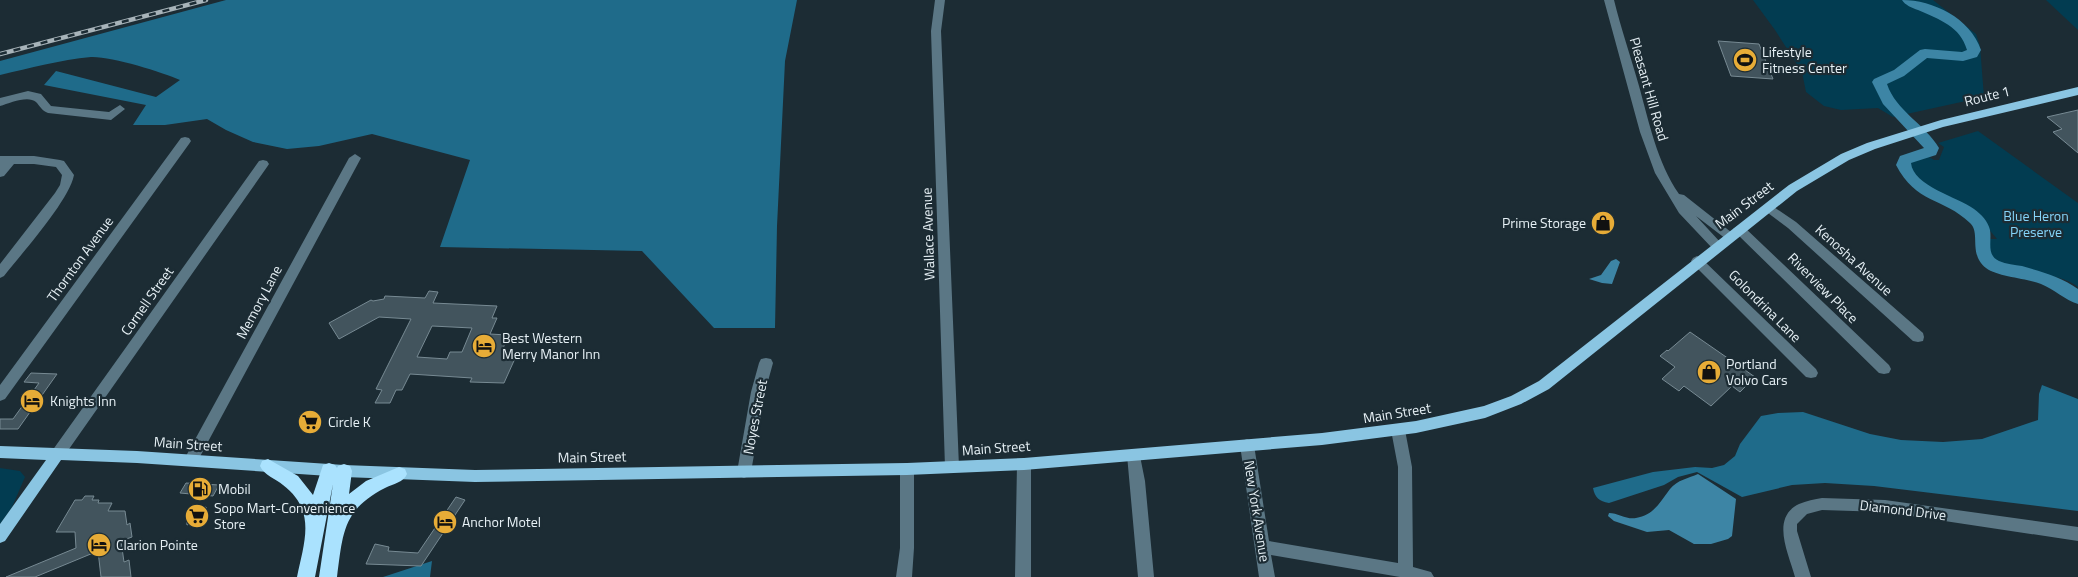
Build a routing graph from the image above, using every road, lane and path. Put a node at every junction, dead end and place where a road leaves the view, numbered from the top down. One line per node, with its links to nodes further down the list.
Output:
1 (940, 0): 31 (street, Wallace Avenue)
2 (1609, 0): 12 (street, Pleasant Hill Road)
3 (2078, 91): 6 (main road, Route 1)
4 (0, 102): 5 (street)
5 (120, 109)
6 (1904, 135): 13 (main road, Main Street)
7 (185, 141): 22 (street, Thornton Avenue)
8 (355, 158): 28 (street, Memory Lane)
9 (5, 160): 11 (street); 17 (street)
10 (263, 164): 26 (street, Cornell Street)
11 (0, 173)
12 (1667, 184): 14 (street, Pleasant Hill Road); 15 (street, Pleasant Hill Road)
13 (1768, 207): 14 (main road, Main Street); 18 (street, Kenosha Avenue)
14 (1734, 232): 15 (main road, Main Street); 20 (street, Riverview Place)
15 (1717, 246): 16 (main road, Main Street)
16 (1697, 261): 21 (street, Golondrina Lane); 23 (main road, Main Street)
17 (0, 273)
18 (1918, 337)
19 (766, 363): 34 (street, Noyes Street)
20 (1884, 369)
21 (1811, 373)
22 (0, 394)
23 (1398, 430): 24 (main road, Main Street); 41 (street)
24 (1247, 445): 27 (main road, Main Street); 40 (street, New York Avenue)
25 (0, 452): 26 (main road, Main Street)
26 (57, 455): 28 (main road, Main Street); 39 (main road)
27 (1134, 455): 29 (main road, Main Street); 46 (street)
28 (191, 460): 30 (main road, Main Street)
29 (1024, 464): 31 (main road, Main Street); 45 (street)
30 (268, 466): 33 (main road, Main Street); 36 (highway)
31 (952, 467): 32 (main road, Main Street)
32 (907, 469): 34 (main road, Main Street); 44 (street)
33 (337, 471): 35 (main road, Main Street); 36 (highway); 37 (highway)
34 (744, 472): 35 (main road, Main Street)
35 (399, 474): 37 (highway)
36 (314, 528): 42 (highway)
37 (335, 534): 43 (highway)
38 (2078, 534): 49 (street, Diamond Drive)
39 (0, 536)
40 (1262, 547): 41 (street); 47 (street, New York Avenue)
41 (1406, 572): 48 (street)
42 (306, 577)
43 (328, 577)
44 (904, 577)
45 (1023, 577)
46 (1146, 577)
47 (1266, 577)
48 (1426, 577)
49 (1803, 577)

